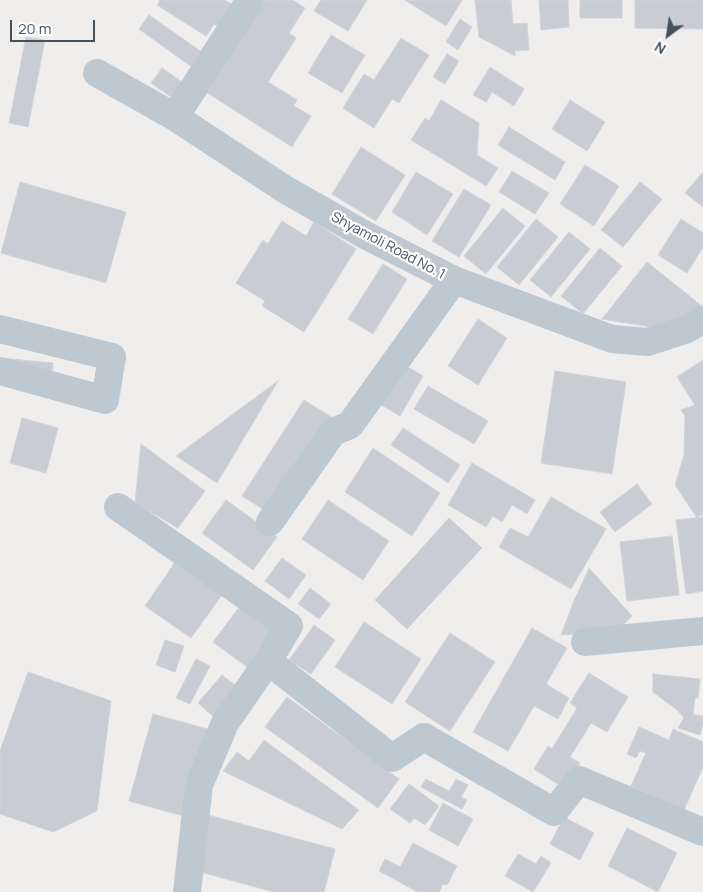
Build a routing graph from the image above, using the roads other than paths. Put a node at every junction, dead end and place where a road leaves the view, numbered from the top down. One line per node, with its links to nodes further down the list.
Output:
1 (250, 0): 3 (street)
2 (97, 73): 3 (street, Shyamoli Road No. 1)
3 (175, 117): 4 (street, Shyamoli Road No. 1)
4 (454, 280): 5 (street, Shyamoli Road No. 1); 9 (street)
5 (703, 320)
6 (0, 329): 7 (street)
7 (0, 370)
8 (118, 507): 12 (street)
9 (270, 522)
10 (703, 631): 11 (street)
11 (585, 642)
12 (268, 661): 13 (street); 14 (street)
13 (703, 832)
14 (187, 892)

